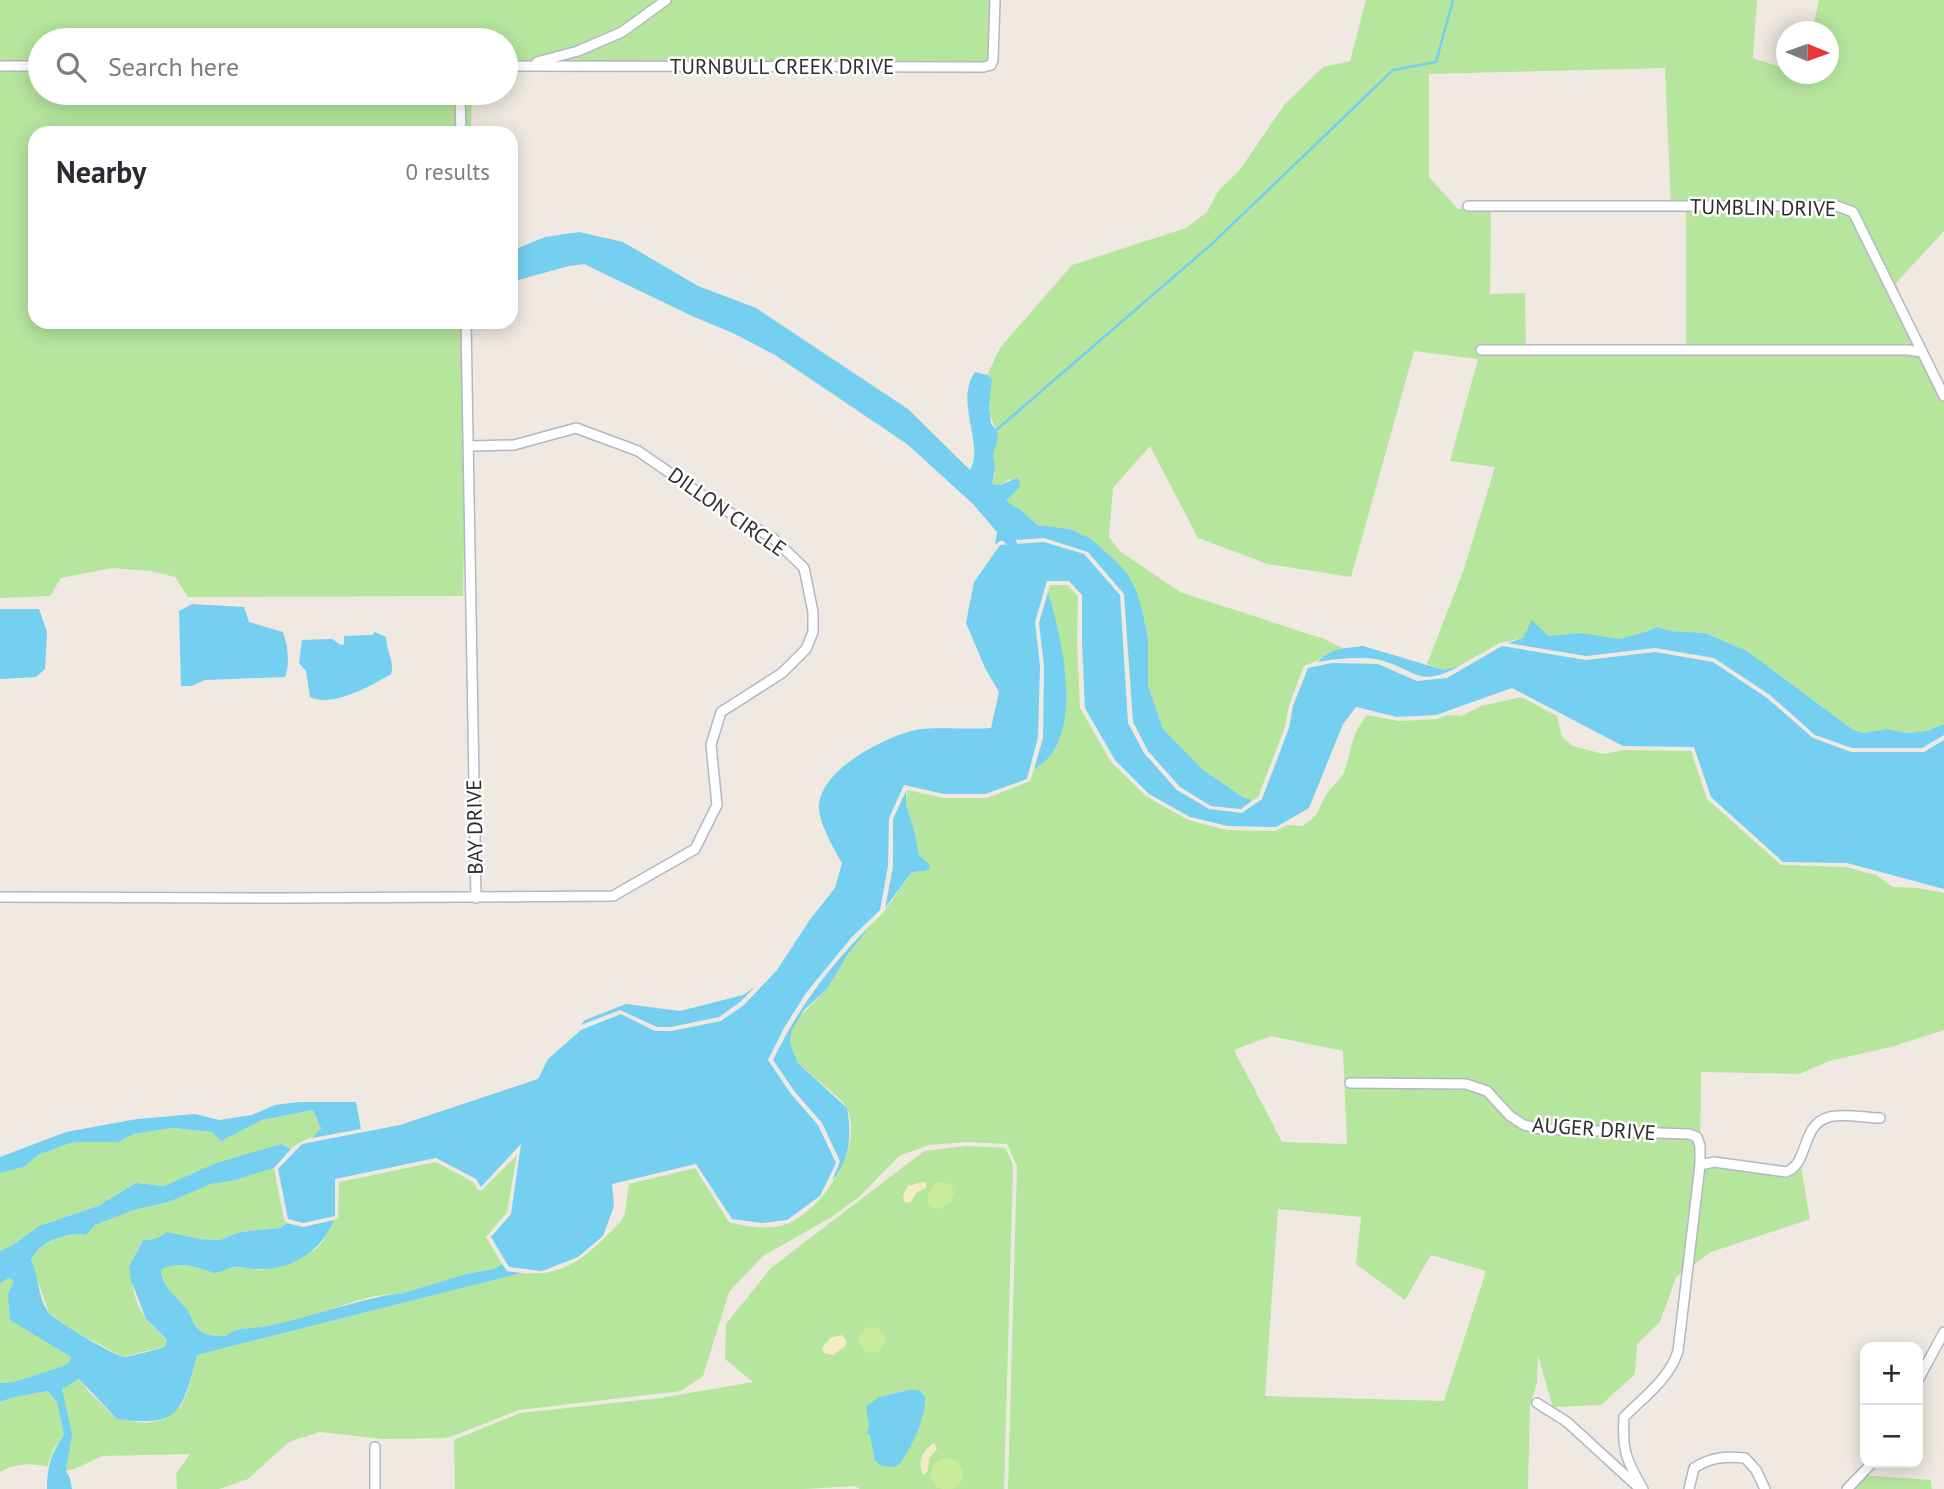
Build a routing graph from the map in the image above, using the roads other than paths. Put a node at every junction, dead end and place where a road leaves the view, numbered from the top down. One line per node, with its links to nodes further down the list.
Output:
1 (666, 0): 3 (street)
2 (995, 0): 6 (street, TURNBULL CREEK DRIVE)
3 (518, 64)
4 (0, 66): 5 (street)
5 (28, 66)
6 (518, 66)
7 (460, 105): 8 (street)
8 (461, 126)
9 (1468, 206): 12 (street, TUMBLIN DRIVE)
10 (466, 329): 14 (street, BAY DRIVE)
11 (1480, 350): 12 (street)
12 (1921, 352): 13 (street, TUMBLIN DRIVE)
13 (1944, 396)
14 (470, 446): 16 (street, BAY DRIVE); 16 (street, DILLON CIRCLE)
15 (0, 897): 16 (street, BAY DRIVE)
16 (476, 898)
17 (1350, 1083): 19 (street, AUGER DRIVE)
18 (1880, 1118): 19 (street)
19 (1700, 1165): 26 (street)
20 (1944, 1332): 21 (street)
21 (1923, 1371)
22 (1537, 1403): 26 (street)
23 (375, 1447): 25 (street)
24 (1867, 1468): 29 (street)
25 (374, 1489)
26 (1641, 1489)
27 (1689, 1489): 28 (street)
28 (1765, 1489)
29 (1847, 1489)

